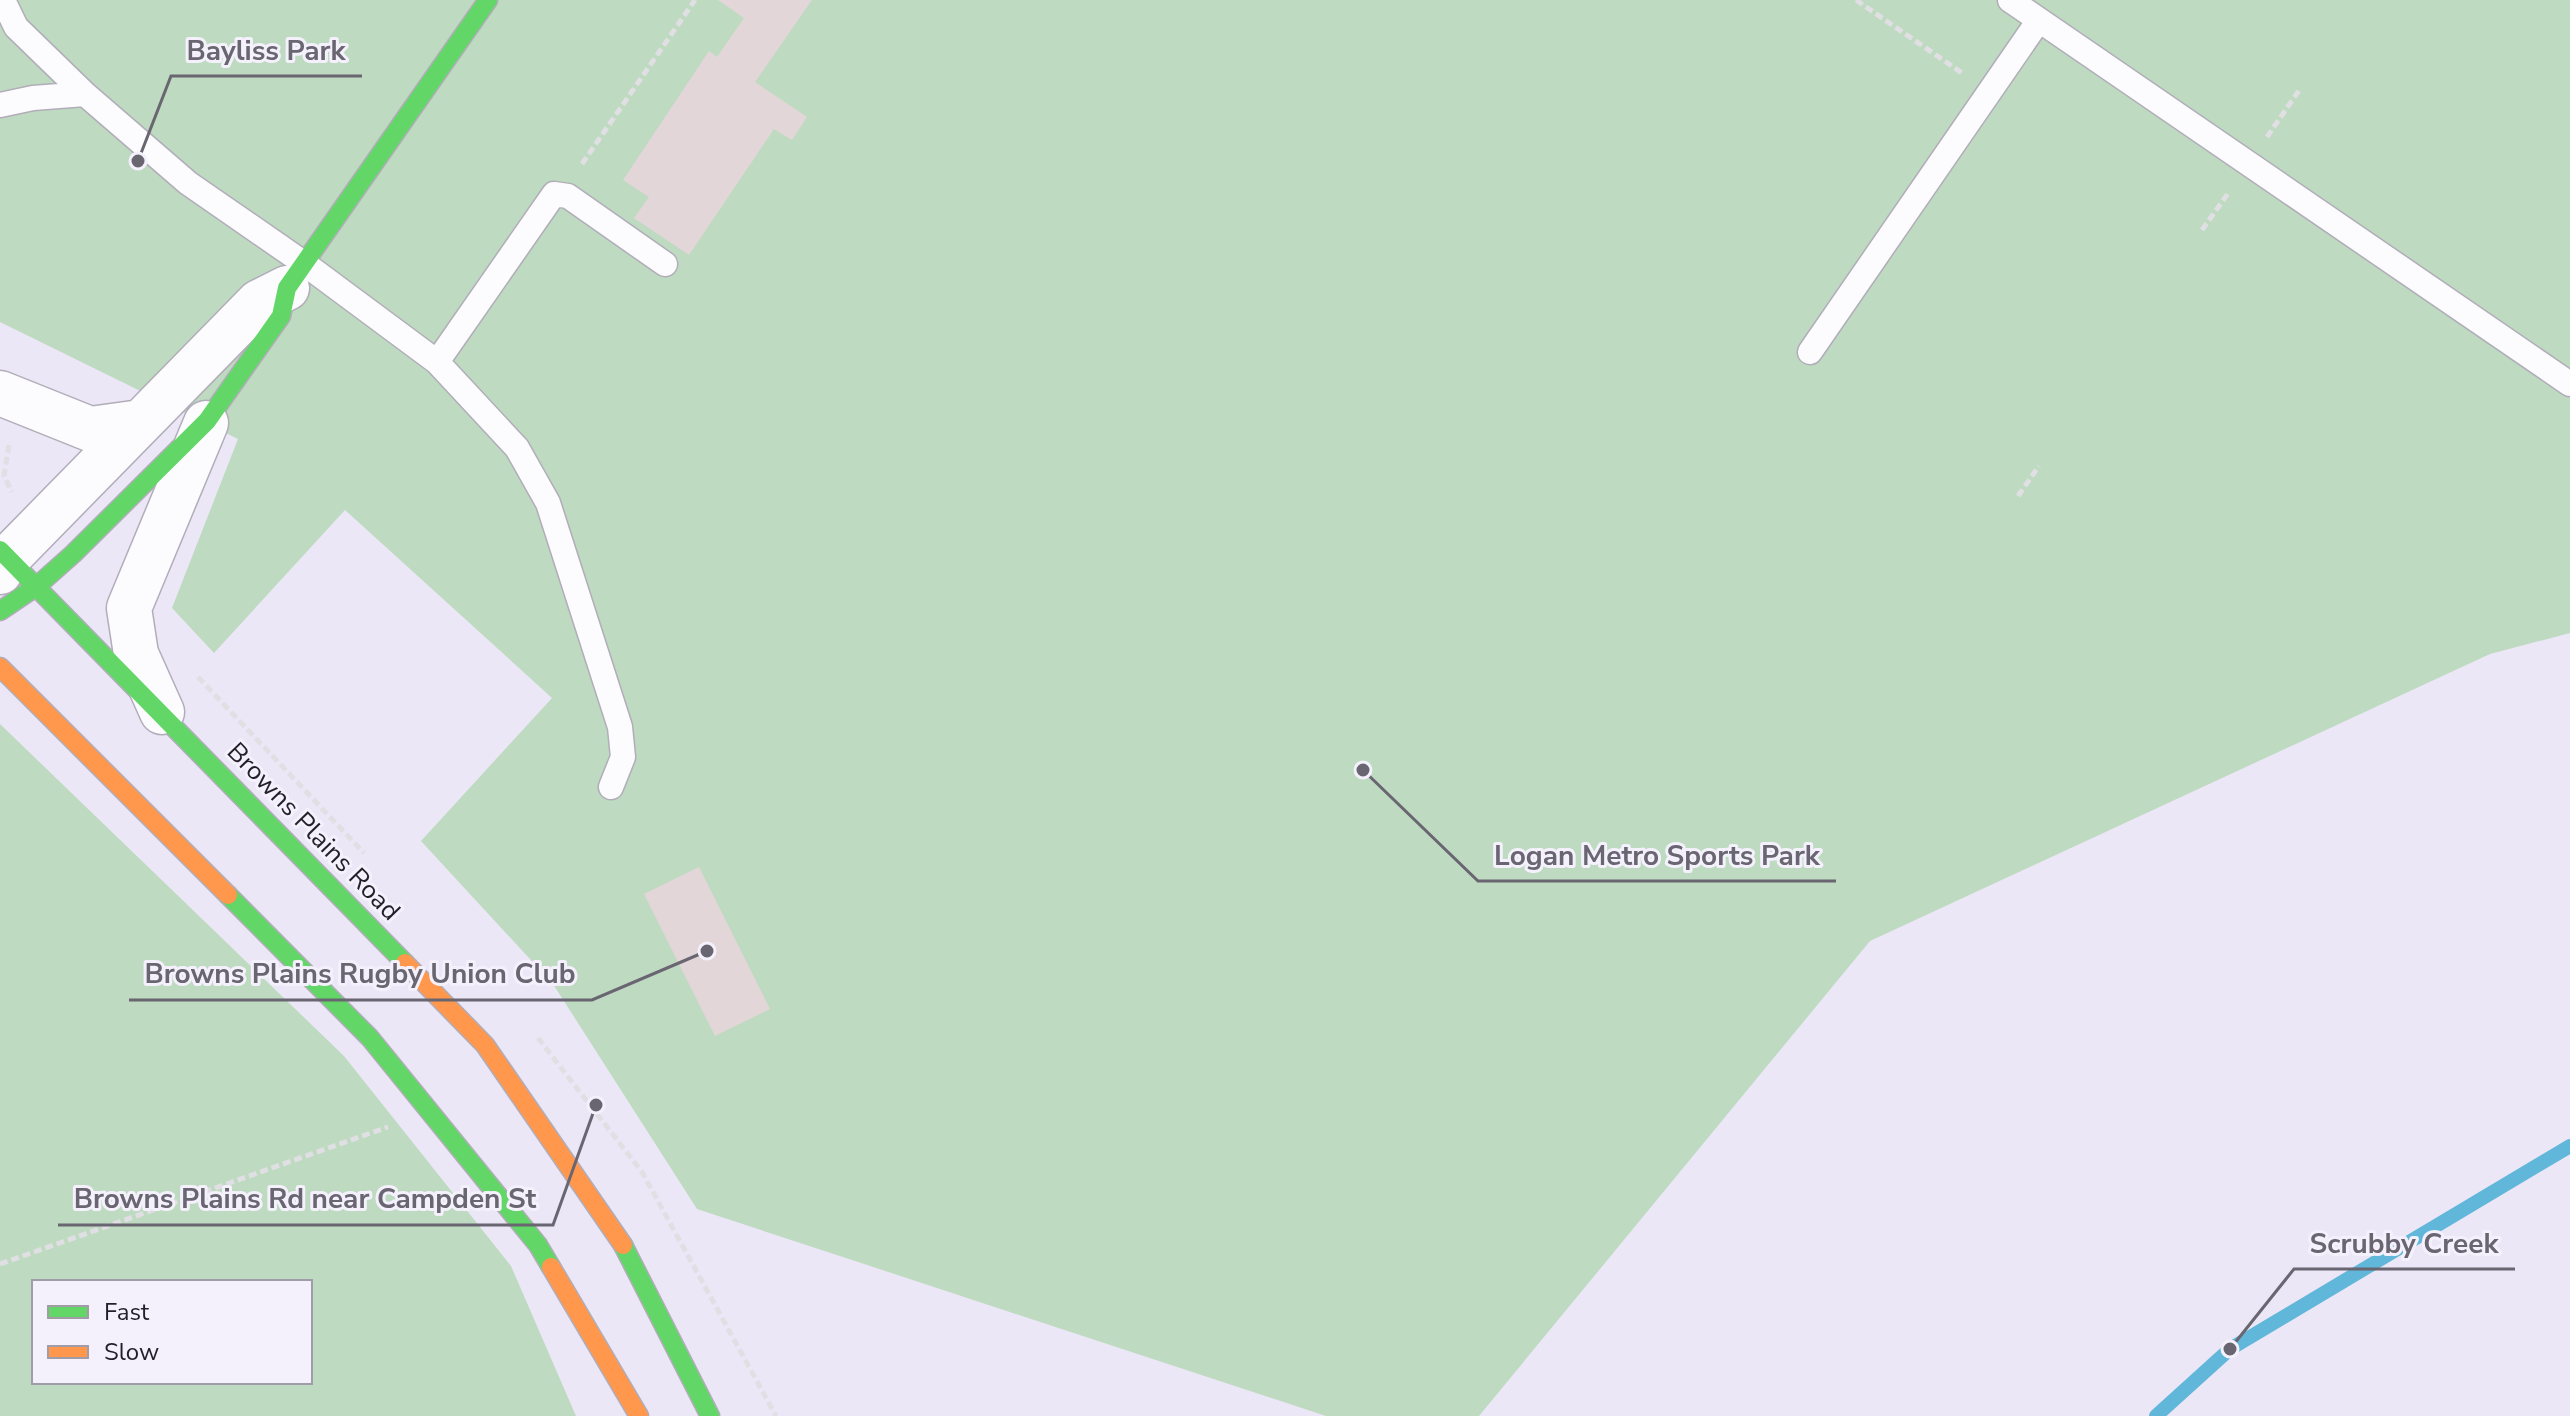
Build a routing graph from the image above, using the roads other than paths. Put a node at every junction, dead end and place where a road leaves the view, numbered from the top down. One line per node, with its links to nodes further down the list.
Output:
1 (3, 0): 5 (lane)
2 (488, 0): 8 (main road)
3 (2010, 0): 4 (lane)
4 (2039, 20): 9 (lane); 11 (lane)
5 (85, 94): 6 (lane); 8 (lane)
6 (0, 105)
7 (665, 264): 10 (lane)
8 (296, 276): 10 (lane); 13 (main road); 14 (street)
9 (1810, 352)
10 (437, 362): 19 (lane)
11 (2570, 384)
12 (0, 393): 14 (street)
13 (207, 421): 15 (main road); 18 (street)
14 (141, 422): 15 (street)
15 (11, 567): 16 (main road); 18 (main road, Browns Plains Road)
16 (0, 611)
17 (0, 667): 20 (main road)
18 (162, 713): 21 (main road, Browns Plains Road)
19 (611, 787)
20 (639, 1416)
21 (710, 1416)

